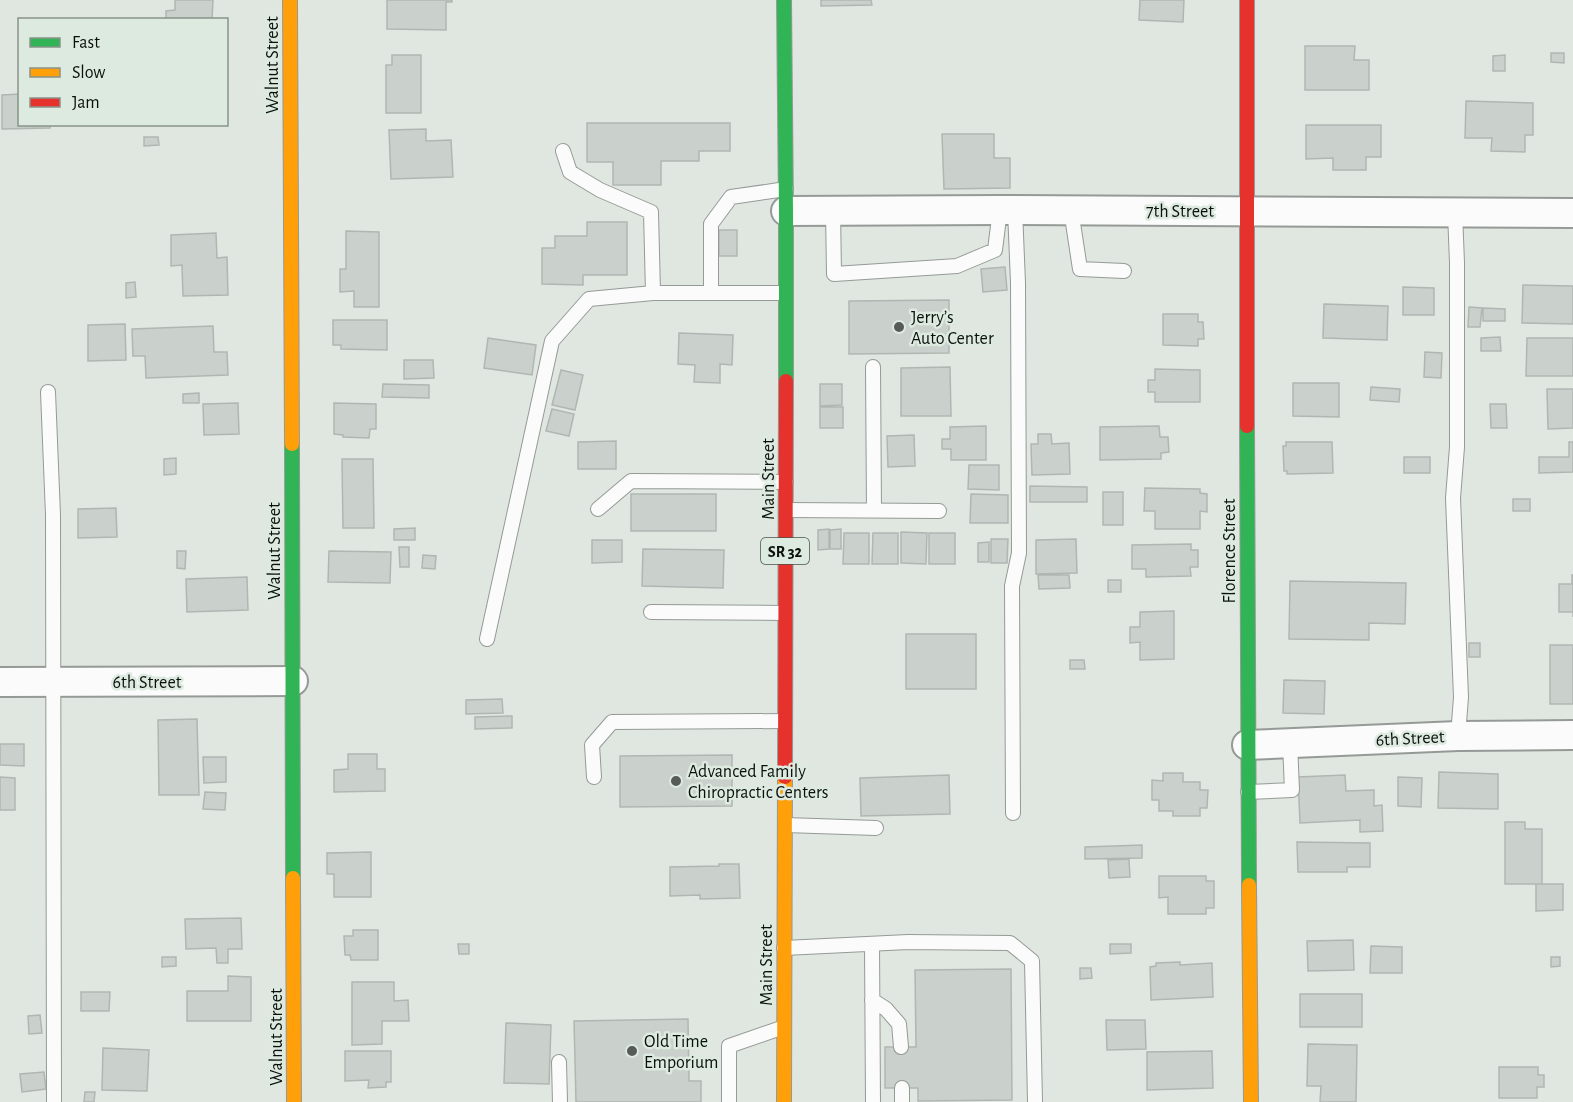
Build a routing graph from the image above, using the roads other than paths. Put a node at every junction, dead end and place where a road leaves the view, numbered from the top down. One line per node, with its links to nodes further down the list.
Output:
1 (290, 0): 27 (street, Walnut Street)
2 (784, 0): 5 (street, Main Street / SR 32)
3 (1247, 0): 9 (street, Florence Street)
4 (563, 151): 13 (lane)
5 (786, 200): 8 (street, 7th Street); 14 (lane); 15 (street, Main Street / SR 32)
6 (1008, 210): 7 (street, 7th Street); 8 (street, 7th Street); 8 (lane); 36 (lane)
7 (1071, 210): 9 (street, 7th Street); 12 (lane)
8 (833, 211)
9 (1247, 212): 10 (street, 7th Street); 33 (street, Florence Street)
10 (1455, 212): 11 (street, 7th Street); 31 (lane)
11 (1573, 213)
12 (1124, 271)
13 (653, 293): 14 (lane); 25 (lane)
14 (711, 293): 15 (lane)
15 (786, 293): 18 (street, Main Street / SR 32)
16 (873, 368): 21 (lane)
17 (48, 392): 28 (lane)
18 (786, 482): 19 (lane); 20 (street, Main Street / SR 32)
19 (598, 509)
20 (786, 510): 21 (lane); 24 (street, Main Street / SR 32)
21 (874, 510): 22 (lane)
22 (939, 511)
23 (651, 612): 24 (lane)
24 (785, 613): 29 (street, Main Street / SR 32)
25 (487, 639)
26 (0, 681): 28 (street, 6th Street)
27 (293, 681): 28 (street, 6th Street); 46 (street, Walnut Street)
28 (53, 682): 45 (lane)
29 (785, 721): 34 (lane); 37 (street, Main Street / SR 32)
30 (1573, 735): 31 (street, 6th Street)
31 (1458, 736): 32 (street, 6th Street)
32 (1290, 743): 33 (street, 6th Street); 35 (lane)
33 (1247, 746): 35 (street, Florence Street)
34 (594, 777)
35 (1248, 792): 52 (street, Florence Street)
36 (1013, 813)
37 (784, 825): 38 (lane); 40 (street, Main Street / SR 32)
38 (876, 828)
39 (872, 944): 40 (lane); 41 (lane); 51 (lane)
40 (784, 948): 42 (street, Main Street / SR 32)
41 (872, 1000): 43 (lane); 50 (lane)
42 (784, 1027): 48 (lane); 49 (street, Main Street / SR 32)
43 (902, 1047)
44 (560, 1062): 47 (lane)
45 (54, 1102)
46 (294, 1102)
47 (560, 1102)
48 (729, 1102)
49 (784, 1102)
50 (873, 1102)
51 (1035, 1102)
52 (1251, 1102)

